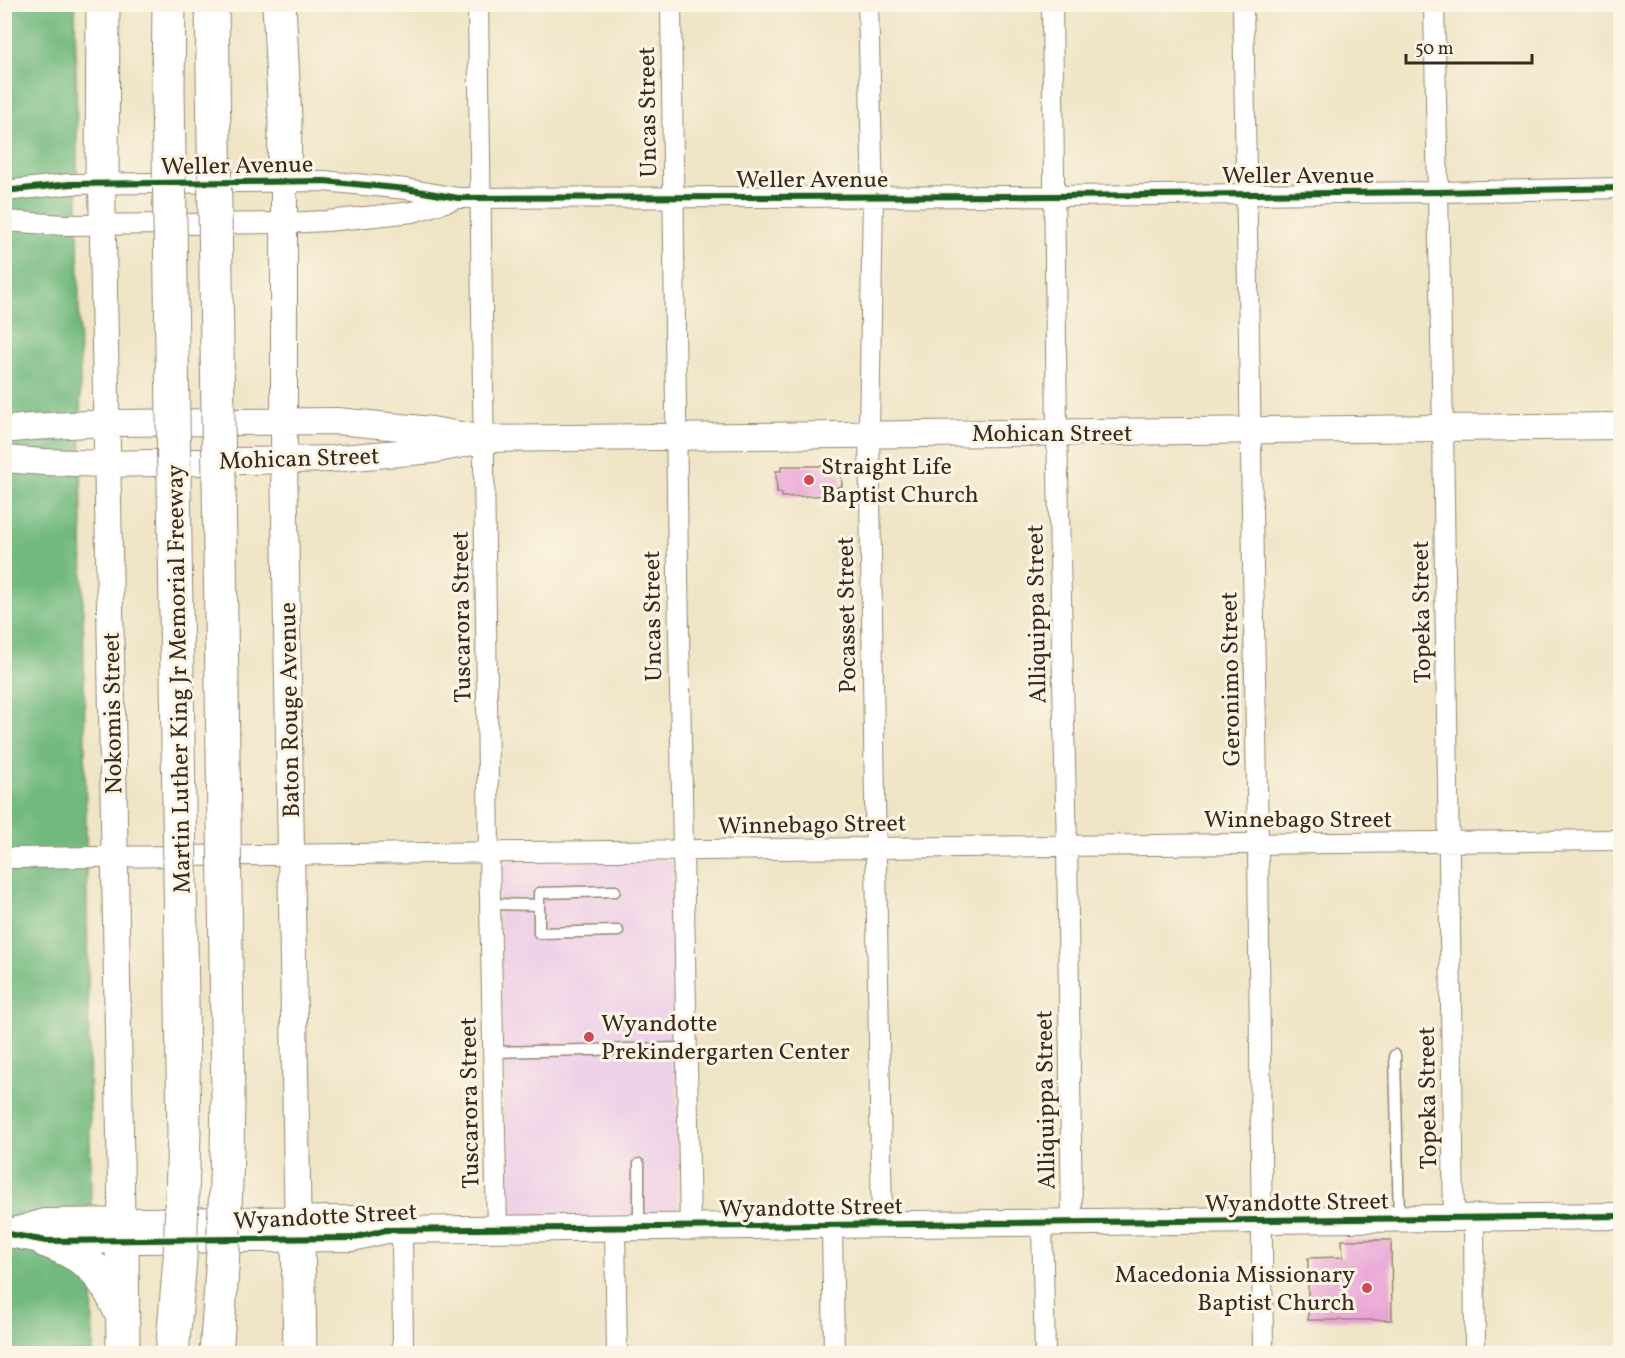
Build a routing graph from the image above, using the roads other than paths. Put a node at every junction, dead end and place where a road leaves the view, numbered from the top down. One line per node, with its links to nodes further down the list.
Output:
1 (103, 4): 12 (highway)
2 (169, 4): 74 (highway, Martin Luther King Jr Memorial Freeway, bridge)
3 (212, 4): 75 (highway, Martin Luther King Jr Memorial Freeway, bridge)
4 (279, 4): 11 (highway)
5 (478, 4): 20 (street, Tuscarora Street)
6 (671, 4): 21 (street, Uncas Street)
7 (868, 4): 18 (street, Pocasset Street)
8 (1052, 4): 17 (street, Alliquippa Street)
9 (1243, 4): 16 (street, Geronimo Street)
10 (1434, 4): 15 (street, Topeka Street)
11 (284, 182): 12 (street, Weller Avenue); 19 (street, Weller Avenue); 23 (street, Baton Rouge Avenue)
12 (102, 184): 14 (street, Weller Avenue); 24 (street, Nokomis Street)
13 (1620, 188): 15 (street, Weller Avenue)
14 (4, 191)
15 (1437, 192): 16 (street, Weller Avenue); 28 (street, Topeka Street)
16 (1246, 193): 17 (street, Weller Avenue); 30 (street, Geronimo Street)
17 (1054, 196): 18 (street, Weller Avenue); 31 (street, Alliquippa Street)
18 (873, 197): 21 (street, Weller Avenue); 32 (street, Pocasset Street)
19 (458, 198): 20 (street, Weller Avenue); 23 (street, Weller Avenue)
20 (481, 198): 21 (street, Weller Avenue); 34 (street, Tuscarora Street)
21 (673, 198): 33 (street, Uncas Street)
22 (4, 220): 24 (street, Weller Avenue)
23 (284, 223): 24 (street, Weller Avenue); 25 (street, Baton Rouge Avenue)
24 (103, 225): 26 (street, Nokomis Street)
25 (284, 421): 26 (street, Mohican Street); 34 (street, Mohican Street); 36 (street, Baton Rouge Avenue)
26 (106, 423): 29 (street, Mohican Street); 37 (street, Nokomis Street)
27 (1620, 426): 28 (street, Mohican Street)
28 (1443, 429): 30 (street, Mohican Street); 39 (street, Topeka Street)
29 (4, 430)
30 (1250, 431): 31 (street, Mohican Street); 40 (street, Geronimo Street)
31 (1057, 433): 32 (street, Mohican Street); 41 (street, Alliquippa Street)
32 (868, 434): 33 (street, Mohican Street); 42 (street, Pocasset Street)
33 (675, 436): 34 (street, Mohican Street); 43 (street, Uncas Street)
34 (484, 439): 36 (street, Mohican Street); 44 (street, Tuscarora Street)
35 (4, 459): 37 (street, Mohican Street)
36 (284, 460): 37 (street, Mohican Street); 45 (street, Baton Rouge Avenue)
37 (108, 464): 46 (street, Nokomis Street)
38 (1620, 840): 39 (street, Winnebago Street)
39 (1450, 843): 40 (street, Winnebago Street); 57 (street, Topeka Street)
40 (1258, 844): 41 (street, Winnebago Street); 59 (street, Geronimo Street)
41 (1067, 846): 42 (street, Winnebago Street); 60 (street, Alliquippa Street)
42 (875, 848): 43 (street, Winnebago Street); 62 (street, Pocasset Street)
43 (682, 851): 44 (street, Winnebago Street); 52 (street, Uncas Street)
44 (489, 853): 45 (street, Winnebago Street); 49 (street, Tuscarora Street)
45 (292, 855): 46 (street, Winnebago Street); 67 (street, Baton Rouge Avenue)
46 (114, 857): 47 (street, Winnebago Street); 69 (street, Nokomis Street)
47 (4, 858)
48 (615, 891): 50 (lane)
49 (490, 904): 50 (lane); 53 (street, Tuscarora Street)
50 (539, 905): 51 (lane)
51 (618, 931)
52 (686, 1048): 53 (lane); 65 (street, Uncas Street)
53 (493, 1052): 66 (street, Tuscarora Street)
54 (1395, 1055): 58 (lane)
55 (639, 1164): 64 (lane)
56 (1620, 1216): 57 (street, Wyandotte Street)
57 (1464, 1218): 58 (street, Wyandotte Street); 82 (street, Topeka Street)
58 (1399, 1219): 59 (street, Wyandotte Street)
59 (1262, 1220): 60 (street, Wyandotte Street); 81 (street, Geronimo Street)
60 (1072, 1222): 61 (street, Wyandotte Street)
61 (1042, 1223): 62 (street, Wyandotte Street); 80 (street, Alliquippa Street)
62 (882, 1224): 63 (street, Wyandotte Street)
63 (832, 1225): 65 (street, Wyandotte Street); 79 (street)
64 (627, 1227): 65 (street, Wyandotte Street); 66 (street, Wyandotte Street); 78 (street)
65 (690, 1227)
66 (497, 1228): 68 (street, Wyandotte Street)
67 (298, 1229): 68 (street, Wyandotte Street); 69 (street, Wyandotte Street); 76 (highway)
68 (394, 1230): 77 (street)
69 (121, 1231): 70 (street, Wyandotte Street); 71 (street, Wyandotte Street); 72 (highway)
70 (7, 1233): 71 (street, Wyandotte Street)
71 (46, 1241): 72 (highway)
72 (122, 1317): 73 (highway)
73 (123, 1353)
74 (172, 1353)
75 (216, 1353)
76 (300, 1353)
77 (403, 1353)
78 (617, 1353)
79 (834, 1353)
80 (1045, 1353)
81 (1263, 1353)
82 (1475, 1353)

